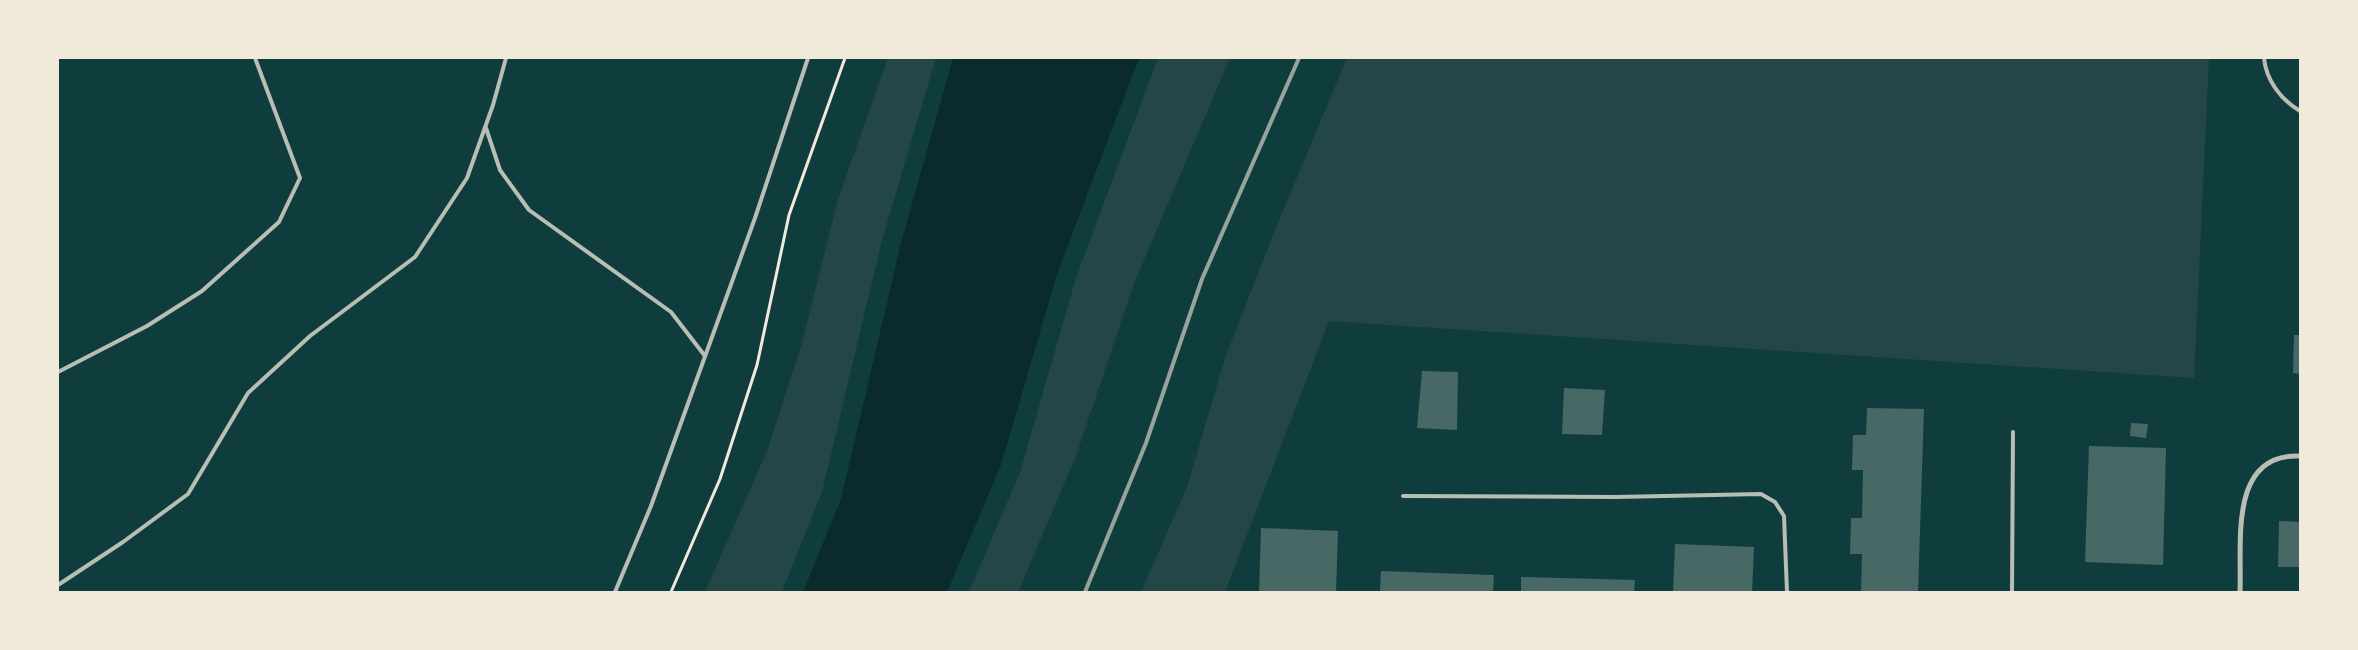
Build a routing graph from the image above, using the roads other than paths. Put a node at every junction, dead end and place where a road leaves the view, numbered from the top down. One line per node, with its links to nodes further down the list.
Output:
1 (255, 58): 8 (lane)
2 (506, 58): 6 (lane)
3 (808, 58): 7 (lane)
4 (2264, 58): 5 (lane)
5 (2300, 111)
6 (486, 128): 7 (lane); 12 (lane)
7 (705, 356): 13 (lane)
8 (58, 372)
9 (2013, 432): 15 (lane)
10 (2300, 456): 16 (street)
11 (1403, 496): 14 (lane)
12 (58, 584)
13 (615, 592)
14 (1787, 592)
15 (2012, 592)
16 (2240, 592)

